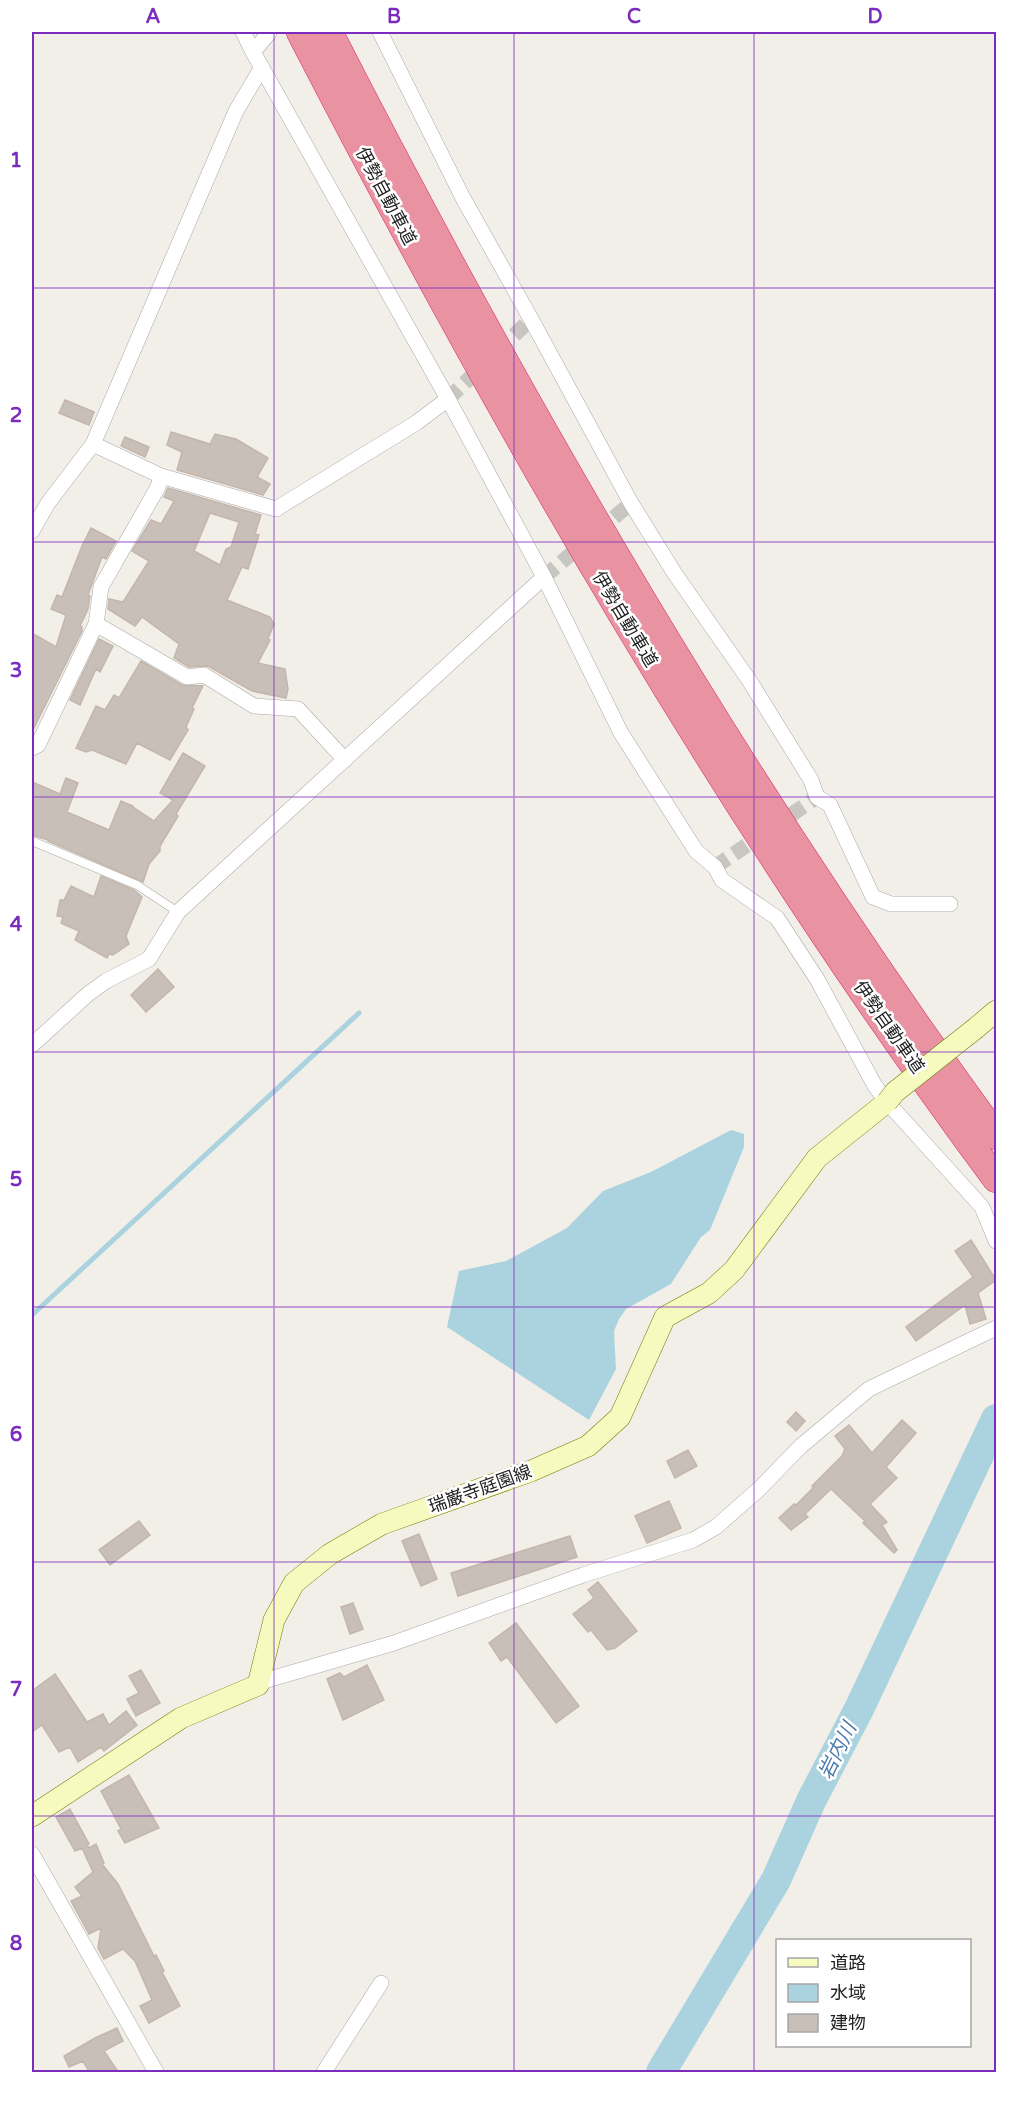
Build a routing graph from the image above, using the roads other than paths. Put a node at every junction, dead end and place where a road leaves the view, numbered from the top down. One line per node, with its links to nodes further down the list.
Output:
1 (243, 32): 6 (street)
2 (300, 32): 23 (highway, 伊勢自動車道)
3 (329, 32): 22 (highway, 伊勢自動車道)
4 (380, 32): 17 (street)
5 (269, 33): 6 (street)
6 (253, 52): 7 (street)
7 (262, 67): 8 (street); 9 (street)
8 (448, 399): 10 (street); 12 (street)
9 (93, 444): 10 (street); 11 (street)
10 (161, 476): 13 (street)
11 (32, 531)
12 (544, 577): 15 (street); 21 (street)
13 (96, 624): 14 (street); 15 (street)
14 (32, 748)
15 (345, 760): 18 (street)
16 (32, 841): 18 (lane)
17 (950, 904)
18 (178, 912): 20 (street)
19 (996, 1011): 21 (main road, 瑞巌寺庭園線, bridge)
20 (32, 1045)
21 (887, 1102): 24 (street); 26 (main road, 瑞巌寺庭園線)
22 (996, 1136)
23 (996, 1179)
24 (996, 1241)
25 (996, 1328): 26 (street)
26 (258, 1685): 27 (main road)
27 (32, 1816)
28 (32, 1854): 30 (street)
29 (381, 1983): 31 (street)
30 (156, 2073)
31 (324, 2073)

